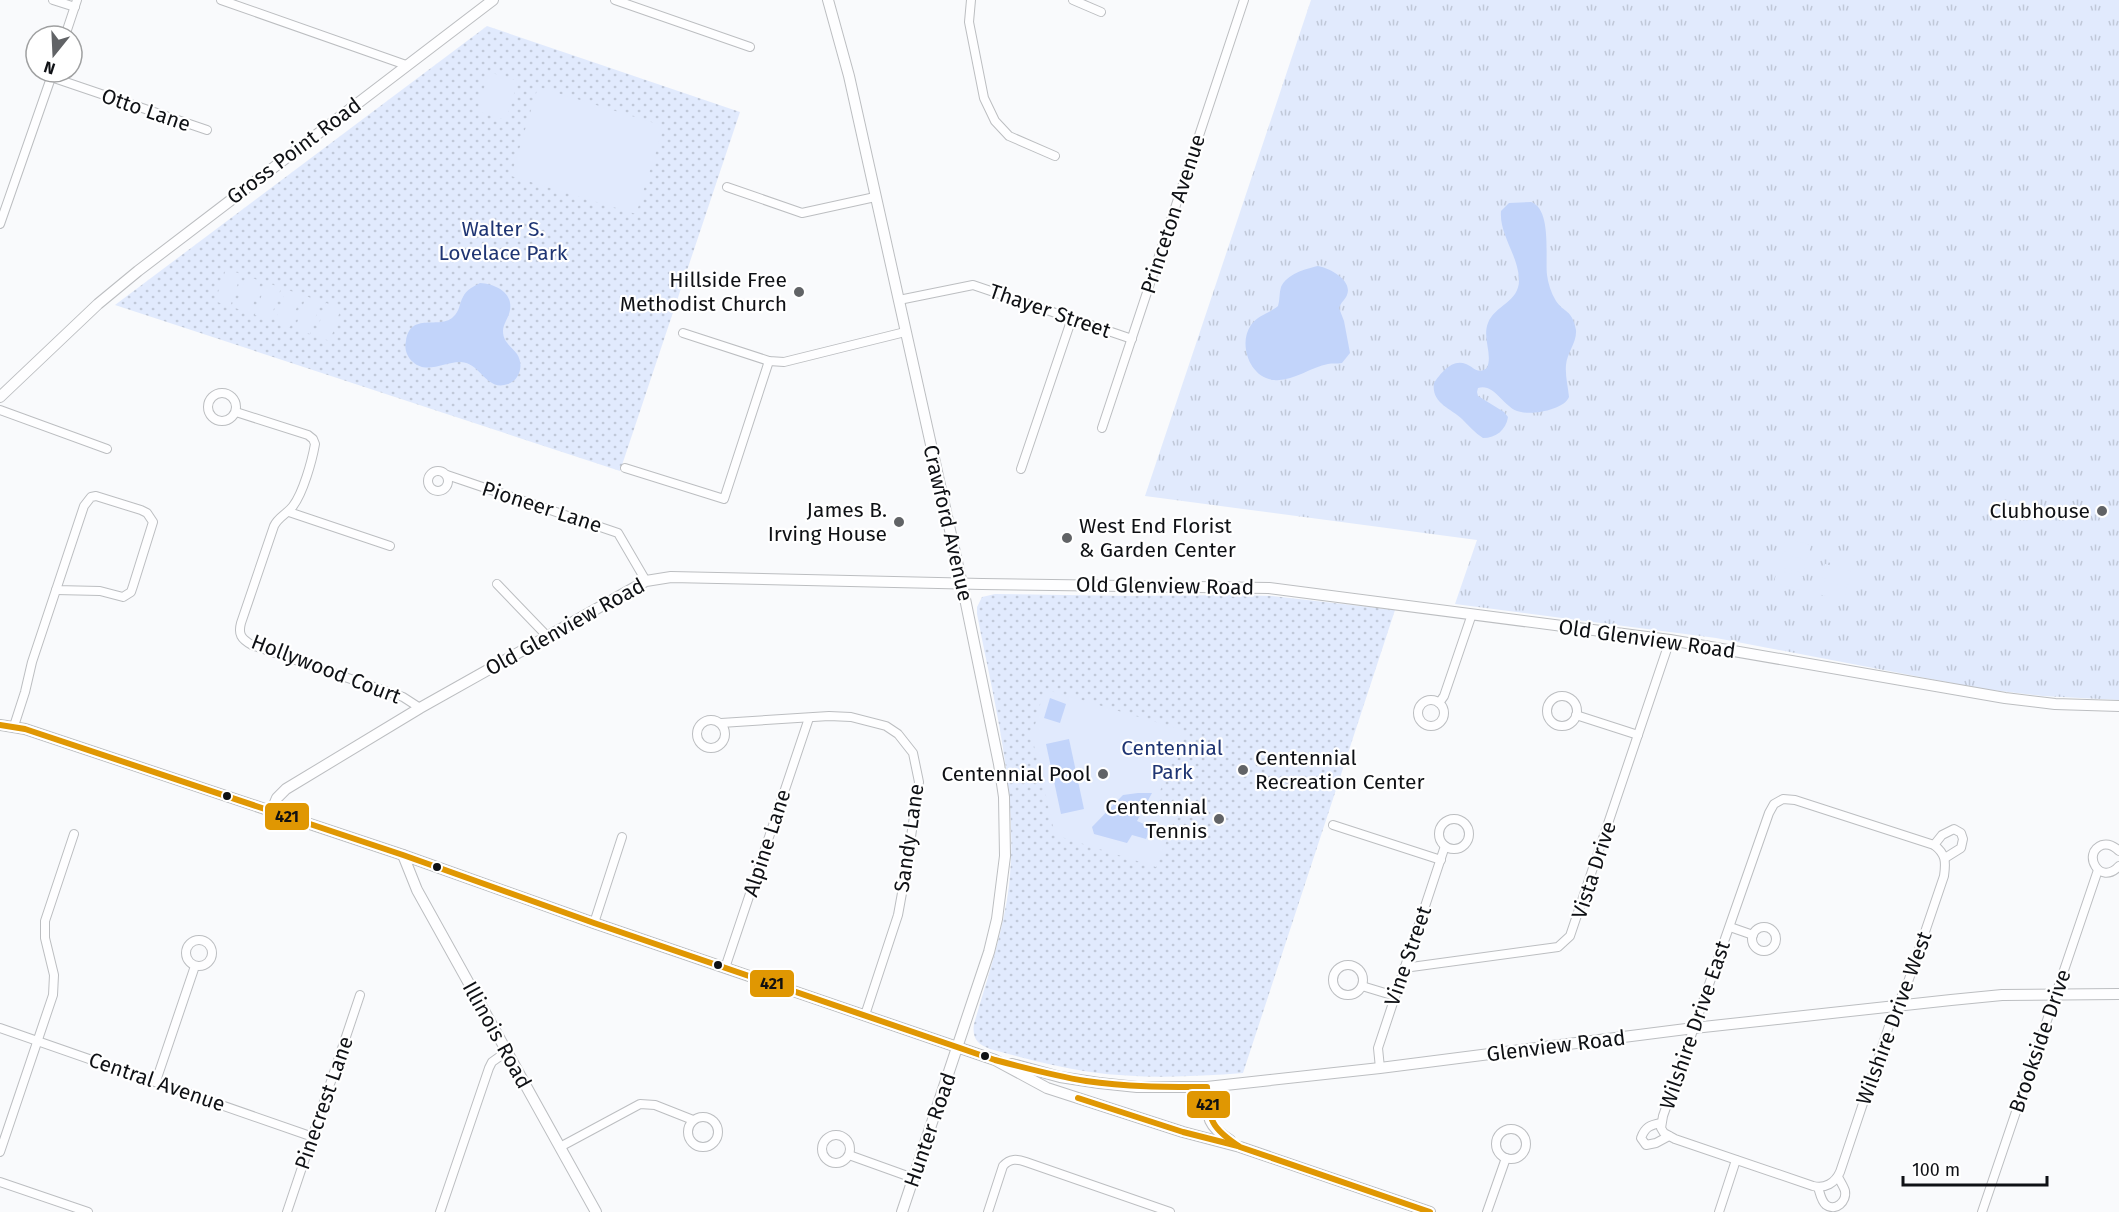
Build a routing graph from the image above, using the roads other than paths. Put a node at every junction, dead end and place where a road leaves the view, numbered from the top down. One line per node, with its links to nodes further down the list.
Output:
1 (53, 0): 9 (street)
2 (221, 0): 13 (street)
3 (493, 0): 13 (street, Gross Point Road)
4 (615, 0): 12 (street)
5 (828, 0): 19 (street, Crawford Avenue)
6 (970, 0): 17 (street)
7 (1073, 0): 10 (street)
8 (1244, 0): 25 (street, Princeton Avenue)
9 (76, 4): 11 (street)
10 (1101, 12)
11 (69, 24)
12 (750, 47)
13 (406, 65): 27 (street, Gross Point Road)
14 (49, 84): 20 (street)
15 (77, 84): 16 (street, Otto Lane)
16 (207, 130)
17 (1055, 156)
18 (728, 187): 19 (street)
19 (875, 197): 21 (street, Crawford Avenue)
20 (0, 224)
21 (898, 300): 22 (street, Thayer Street); 23 (street, Crawford Avenue)
22 (1072, 318): 25 (street, Thayer Street); 33 (street)
23 (906, 332): 26 (street); 39 (street, Crawford Avenue)
24 (683, 333): 26 (street)
25 (1132, 339): 30 (street, Princeton Avenue)
26 (769, 361): 32 (street)
27 (0, 397)
28 (0, 410): 31 (street)
29 (236, 412): 35 (street, Hollywood Court)
30 (1102, 428)
31 (107, 449)
32 (625, 468)
33 (1021, 469)
34 (447, 475): 37 (street, Pioneer Lane)
35 (289, 512): 36 (street); 46 (street, Hollywood Court)
36 (390, 546)
37 (646, 581): 39 (street, Old Glenview Road); 42 (street, Old Glenview Road)
38 (496, 584): 42 (street)
39 (962, 584): 41 (street, Old Glenview Road); 81 (street, Crawford Avenue)
40 (56, 590): 40 (street); 51 (street)
41 (1472, 614): 43 (street, Old Glenview Road); 44 (street)
42 (547, 636): 46 (street, Old Glenview Road)
43 (1670, 640): 45 (street, Old Glenview Road); 52 (street, Vista Drive)
44 (1439, 703)
45 (2119, 706)
46 (420, 708): 53 (street, Old Glenview Road)
47 (1576, 715): 52 (street)
48 (809, 718): 49 (street, Sandy Lane); 69 (street, Alpine Lane); 77 (street, Sandy Lane)
49 (722, 723)
50 (0, 725): 51 (street)
51 (14, 726): 53 (street)
52 (1638, 735): 70 (street, Vista Drive)
53 (271, 812): 60 (street)
54 (1333, 825): 62 (street)
55 (74, 834): 80 (street)
56 (622, 837): 65 (street)
57 (1934, 845): 61 (street); 61 (street, Wilshire Drive West); 66 (street, Wilshire Drive East)
58 (1445, 846): 62 (street, Vine Street)
59 (2119, 851): 64 (street, Brookside Drive)
60 (403, 855): 65 (street); 82 (street, Illinois Road)
61 (1946, 858): 76 (street, Wilshire Drive West)
62 (1441, 860): 70 (street, Vine Street)
63 (2119, 867): 64 (street)
64 (2098, 870): 72 (street, Brookside Drive)
65 (594, 923): 69 (street)
66 (1730, 927): 67 (street, Wilshire Drive East); 79 (street, Wilshire Drive East)
67 (1752, 935)
68 (195, 966): 85 (street)
69 (725, 968): 77 (street)
70 (1404, 968): 75 (street, Vine Street)
71 (1362, 986): 75 (street)
72 (2056, 994): 73 (street, Glenview Road); 76 (street, Glenview Road); 111 (street, Brookside Drive)
73 (2119, 994)
74 (360, 995): 90 (street, Pinecrest Lane)
75 (1395, 996): 84 (street, Vine Street)
76 (1897, 1006): 79 (street, Glenview Road); 97 (street, Wilshire Drive West)
77 (865, 1015): 81 (street)
78 (0, 1028): 80 (street, Central Avenue)
79 (1694, 1028): 84 (street, Glenview Road); 88 (street, Wilshire Drive East)
80 (38, 1041): 85 (street, Central Avenue); 93 (street)
81 (957, 1047): 83 (street); 98 (street, Hunter Road)
82 (506, 1052): 91 (street, Illinois Road); 103 (street)
83 (995, 1060): 86 (street, Glenview Road); 92 (street)
84 (1380, 1068): 86 (street, Glenview Road)
85 (156, 1081): 90 (street, Central Avenue)
86 (1207, 1087): 92 (street)
87 (693, 1120): 91 (street)
88 (1661, 1123): 89 (street, Wilshire Drive East); 89 (street, Wilshire Drive East)
89 (1669, 1136): 96 (street, Wilshire Drive East)
90 (313, 1137): 102 (street, Pinecrest Lane)
91 (560, 1147): 104 (street, Illinois Road)
92 (1240, 1147): 108 (street)
93 (0, 1152)
94 (849, 1155): 98 (street)
95 (1506, 1158): 109 (street)
96 (1736, 1160): 100 (street); 110 (street)
97 (1838, 1177): 100 (street); 100 (street, Wilshire Drive West)
98 (914, 1178): 105 (street, Hunter Road)
99 (0, 1182): 101 (street)
100 (1818, 1187)
101 (88, 1212)
102 (287, 1212)
103 (440, 1212)
104 (596, 1212)
105 (902, 1212)
106 (988, 1212): 107 (street)
107 (1170, 1212)
108 (1430, 1212)
109 (1487, 1212)
110 (1719, 1212)
111 (1983, 1212)

